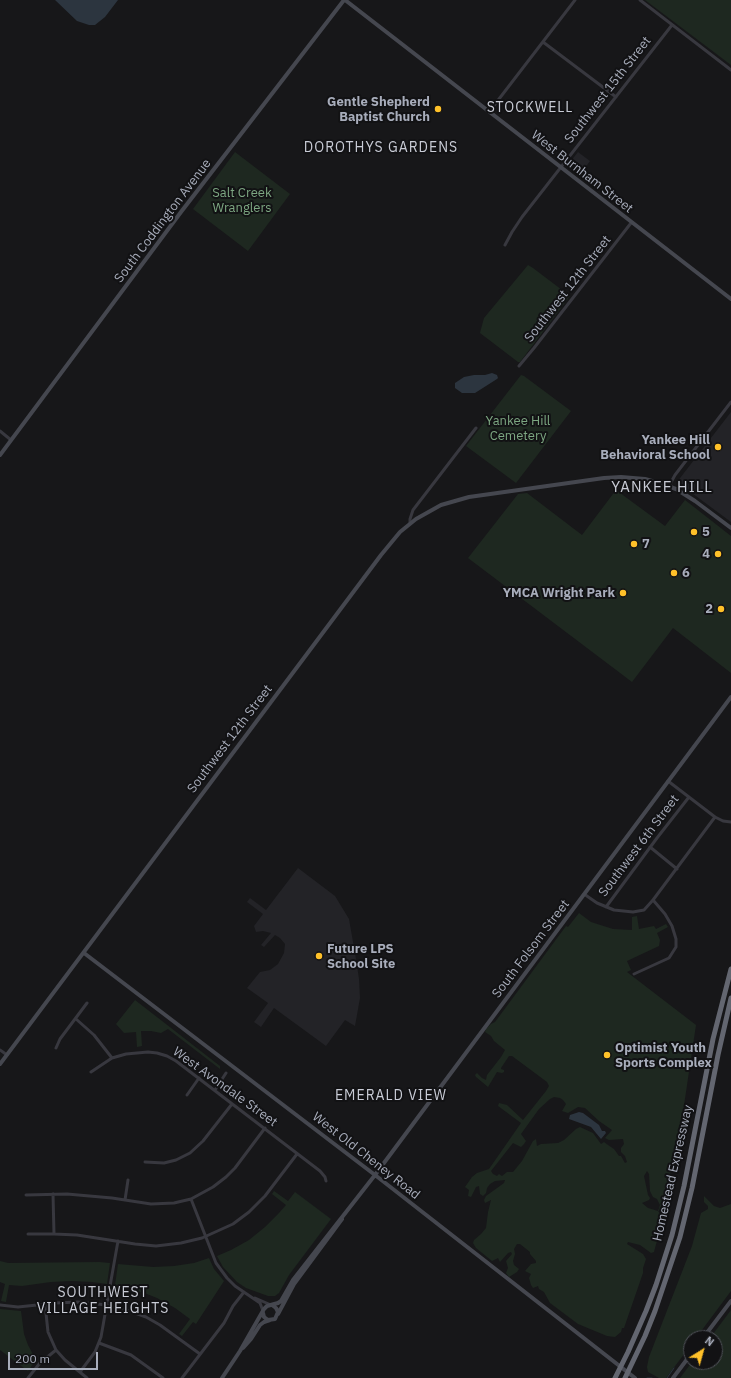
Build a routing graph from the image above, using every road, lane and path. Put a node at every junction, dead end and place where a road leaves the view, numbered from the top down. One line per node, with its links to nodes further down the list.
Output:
1 (344, 0): 8 (street, West Burnham Street); 17 (street, South Coddington Avenue)
2 (575, 0): 5 (street)
3 (640, 0): 4 (street)
4 (672, 25): 6 (street); 7 (street, Southwest 15th Street)
5 (543, 42): 7 (street); 8 (street)
6 (731, 70)
7 (616, 97): 9 (street, Southwest 15th Street)
8 (489, 112): 9 (street, West Burnham Street)
9 (561, 168): 10 (street, West Burnham Street); 11 (street, Southwest 15th Street)
10 (631, 223): 12 (street, West Burnham Street); 13 (street, Southwest 12th Street)
11 (505, 245)
12 (731, 299)
13 (519, 366)
14 (731, 402): 19 (street)
15 (476, 428): 20 (street, Southwest 12th Street)
16 (0, 432): 17 (street)
17 (12, 440): 18 (street, South Coddington Avenue)
18 (0, 455)
19 (669, 486): 20 (street); 21 (street)
20 (410, 523): 32 (street, Southwest 12th Street)
21 (731, 528)
22 (731, 697): 23 (street, South Folsom Street)
23 (668, 781): 24 (street); 29 (street, South Folsom Street)
24 (689, 798): 25 (street); 27 (street, Southwest 6th Street)
25 (715, 817): 26 (street); 28 (street)
26 (731, 822)
27 (650, 847): 28 (street); 31 (street, Southwest 6th Street)
28 (677, 869): 30 (street)
29 (584, 894): 31 (street); 52 (street, South Folsom Street)
30 (653, 900): 31 (street); 34 (street)
31 (606, 907)
32 (84, 953): 40 (street, Southwest 12th Street); 52 (street, West Old Cheney Road)
33 (731, 969): 80 (highway, Homestead Expressway)
34 (634, 974)
35 (731, 998): 82 (highway, Homestead Expressway)
36 (87, 1003): 37 (street)
37 (76, 1019): 38 (street); 41 (street)
38 (56, 1048)
39 (0, 1050): 40 (street)
40 (7, 1055): 42 (street, Southwest 12th Street)
41 (112, 1058): 43 (street, West Avondale Street); 45 (street, West Avondale Street)
42 (0, 1064)
43 (91, 1072)
44 (226, 1073): 46 (street)
45 (199, 1078): 46 (street, West Avondale Street); 47 (street)
46 (215, 1090): 48 (street, West Avondale Street)
47 (187, 1095)
48 (232, 1104): 49 (street, West Avondale Street); 51 (street)
49 (265, 1128): 50 (street, West Avondale Street); 57 (street)
50 (297, 1154): 54 (street, West Avondale Street); 62 (street)
51 (145, 1162)
52 (375, 1175): 59 (street, South Folsom Street); 80 (street, West Old Cheney Road)
53 (128, 1180): 58 (street)
54 (326, 1181)
55 (54, 1194): 56 (street); 58 (street); 61 (street)
56 (26, 1195)
57 (191, 1199): 58 (street); 62 (street)
58 (125, 1200)
59 (346, 1212): 69 (street, South Folsom Street); 72 (street, South Folsom Street)
60 (28, 1234): 61 (street)
61 (54, 1234): 63 (street)
62 (206, 1237): 63 (street); 64 (street)
63 (118, 1241): 70 (street)
64 (244, 1292): 65 (street); 78 (street)
65 (253, 1298): 69 (street); 71 (street)
66 (731, 1301): 74 (street)
67 (45, 1304): 68 (street); 70 (street); 76 (street)
68 (0, 1305)
69 (272, 1305): 71 (street); 72 (street)
70 (107, 1306): 75 (street); 78 (street)
71 (263, 1312): 73 (street); 77 (street)
72 (278, 1314): 73 (street)
73 (270, 1320): 77 (street)
74 (709, 1330)
75 (99, 1343): 81 (street); 86 (street)
76 (56, 1350): 81 (street); 84 (street)
77 (240, 1351): 88 (street)
78 (200, 1354): 87 (street)
79 (683, 1365): 91 (street)
80 (621, 1367): 82 (street, West Old Cheney Road); 83 (highway, Homestead Expressway)
81 (80, 1372): 85 (street)
82 (628, 1372): 89 (highway, Homestead Expressway); 90 (street, West Old Cheney Road)
83 (616, 1377)
84 (28, 1378)
85 (87, 1378)
86 (162, 1378)
87 (182, 1378)
88 (222, 1378)
89 (625, 1378)
90 (635, 1378)
91 (673, 1378)

